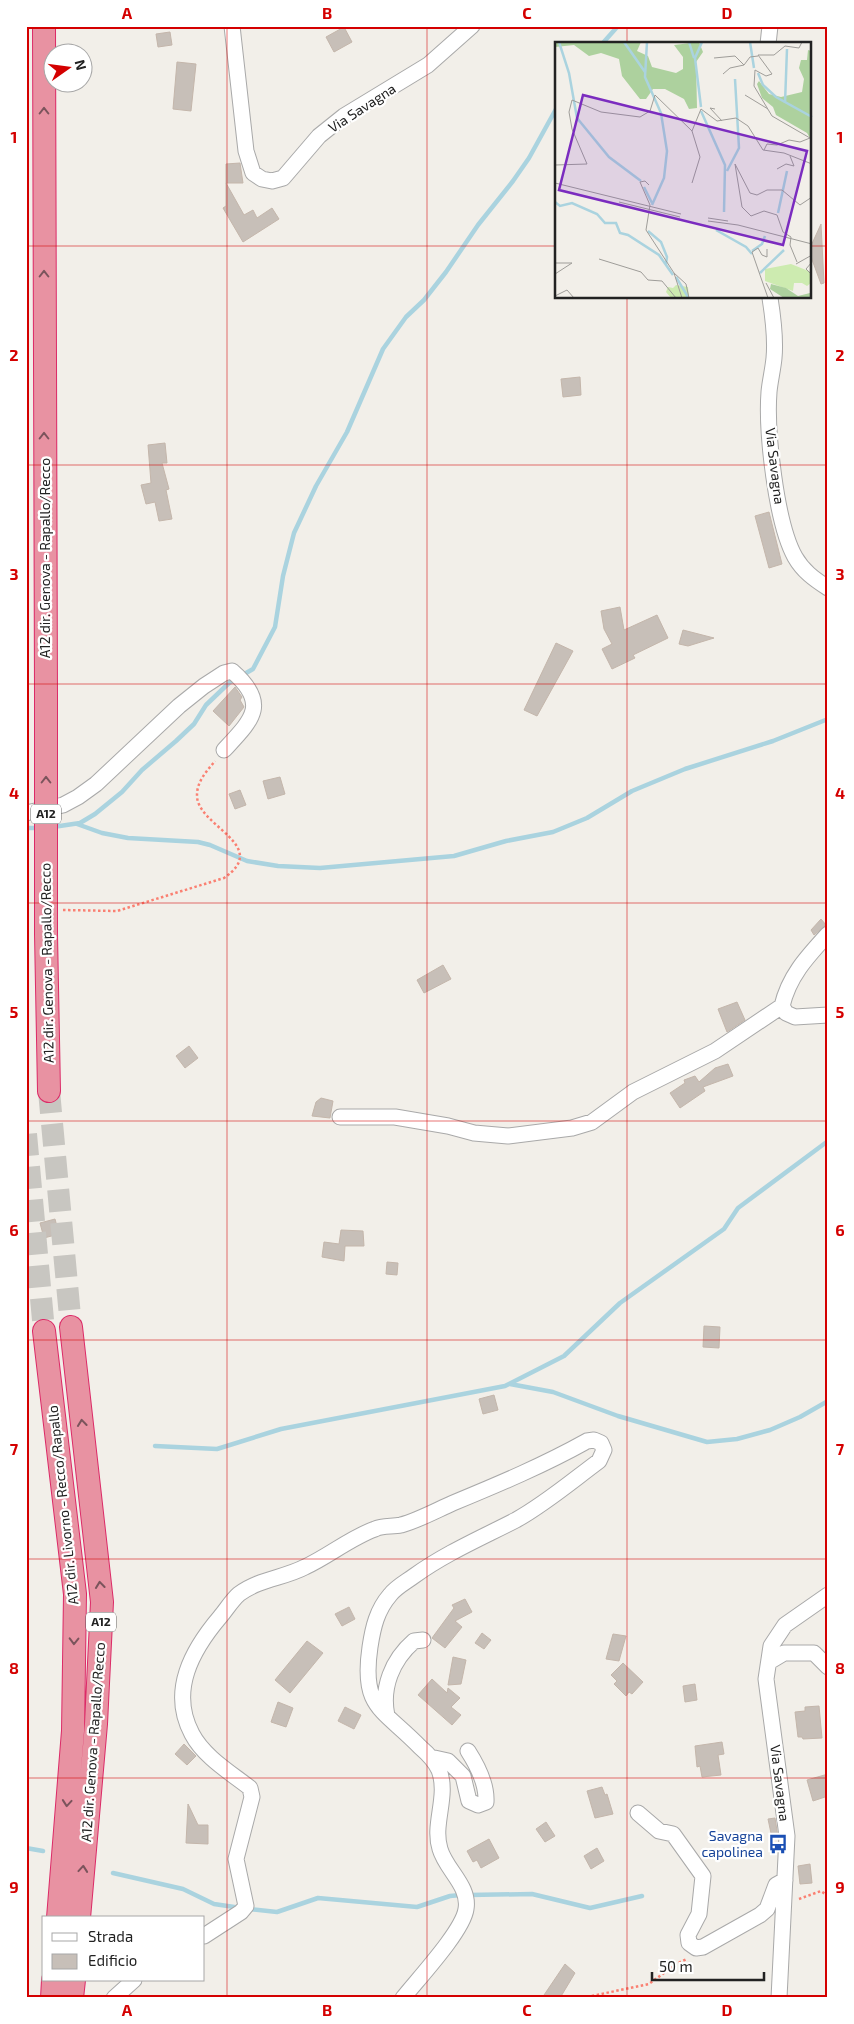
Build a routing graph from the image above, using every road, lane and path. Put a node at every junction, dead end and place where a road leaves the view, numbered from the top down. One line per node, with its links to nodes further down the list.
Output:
1 (44, 26): 14 (highway, A12 dir. Genova - Rapallo/Recco / A12, one-way to 1, bridge)
2 (232, 26): 3 (street, Via Savagna)
3 (472, 26)
4 (770, 26): 5 (street)
5 (768, 42)
6 (770, 299): 7 (street, Via Savagna)
7 (828, 588)
8 (224, 750): 9 (street); 10 (path)
9 (26, 813)
10 (57, 910)
11 (828, 934): 12 (street)
12 (782, 1006): 13 (street); 15 (street)
13 (828, 1015)
14 (49, 1091)
15 (340, 1117)
16 (71, 1327): 30 (highway, A12 dir. Genova - Rapallo/Recco / A12, one-way to 16)
17 (44, 1331): 29 (highway, A12 dir. Livorno - Recco/Rapallo / A12, one-way to 29)
18 (828, 1595): 20 (street, Via Savagna)
19 (423, 1640): 22 (street)
20 (769, 1662): 21 (street); 26 (street, Via Savagna)
21 (828, 1667)
22 (387, 1716): 24 (street); 31 (street)
23 (468, 1751): 24 (street)
24 (430, 1757): 38 (street)
25 (638, 1813): 26 (street)
26 (785, 1880): 28 (street, Via Savagna)
27 (828, 1896): 28 (path)
28 (784, 1904): 39 (street, Via Savagna)
29 (58, 1916)
30 (79, 1916)
31 (205, 1935)
32 (53, 1982): 35 (highway)
33 (74, 1982): 36 (highway)
34 (132, 1982): 37 (street)
35 (52, 1998)
36 (72, 1998)
37 (114, 1998)
38 (403, 1998)
39 (779, 1998)

